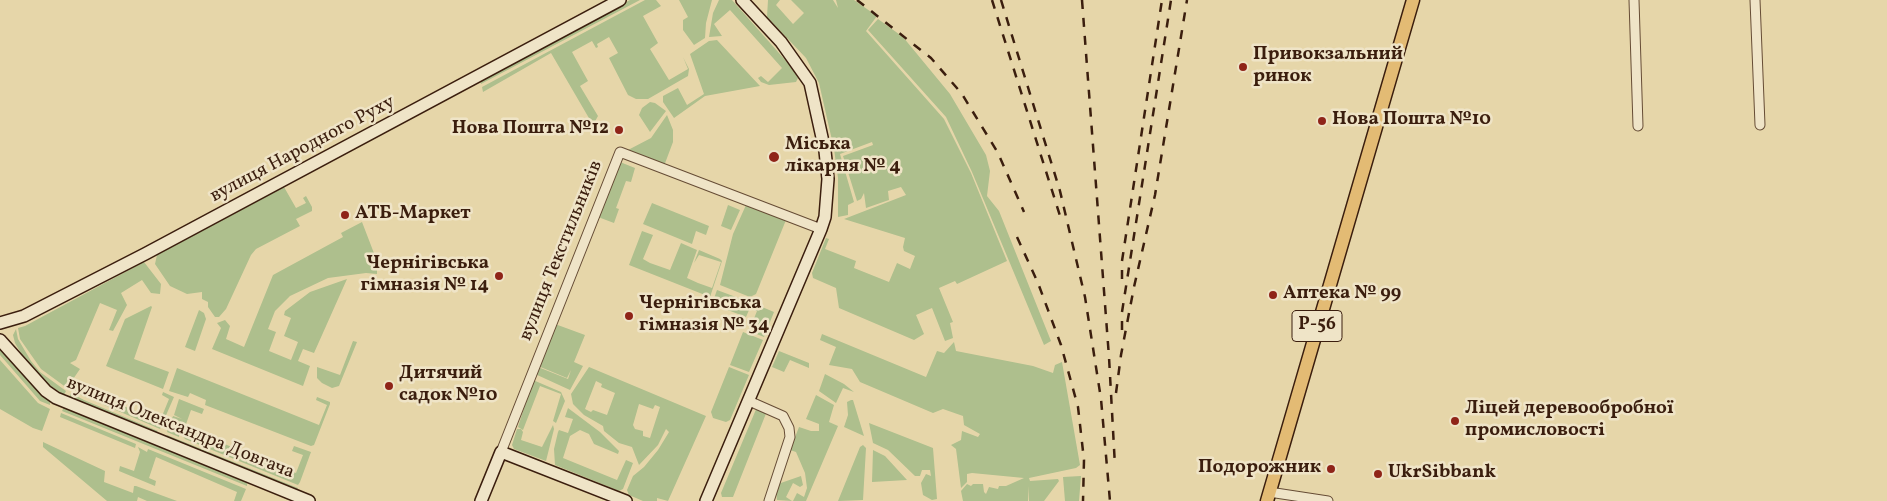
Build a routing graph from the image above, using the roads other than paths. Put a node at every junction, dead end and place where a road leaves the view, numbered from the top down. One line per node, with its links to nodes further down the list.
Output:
1 (620, 0): 9 (street, вулиця Народного Руху)
2 (742, 0): 8 (street)
3 (1413, 0): 13 (main road, Р-56)
4 (1634, 0): 7 (street)
5 (1755, 0): 6 (street)
6 (1760, 124)
7 (1638, 126)
8 (821, 229): 11 (street); 12 (street, вулиця Текстильників)
9 (0, 323)
10 (0, 340): 14 (street, вулиця Олександра Довгача)
11 (749, 402): 17 (street); 18 (street)
12 (501, 452): 15 (street, вулиця Текстильників); 16 (street)
13 (1268, 497): 19 (street)
14 (309, 501)
15 (481, 501)
16 (626, 501)
17 (706, 501)
18 (769, 501)
19 (1328, 501)

